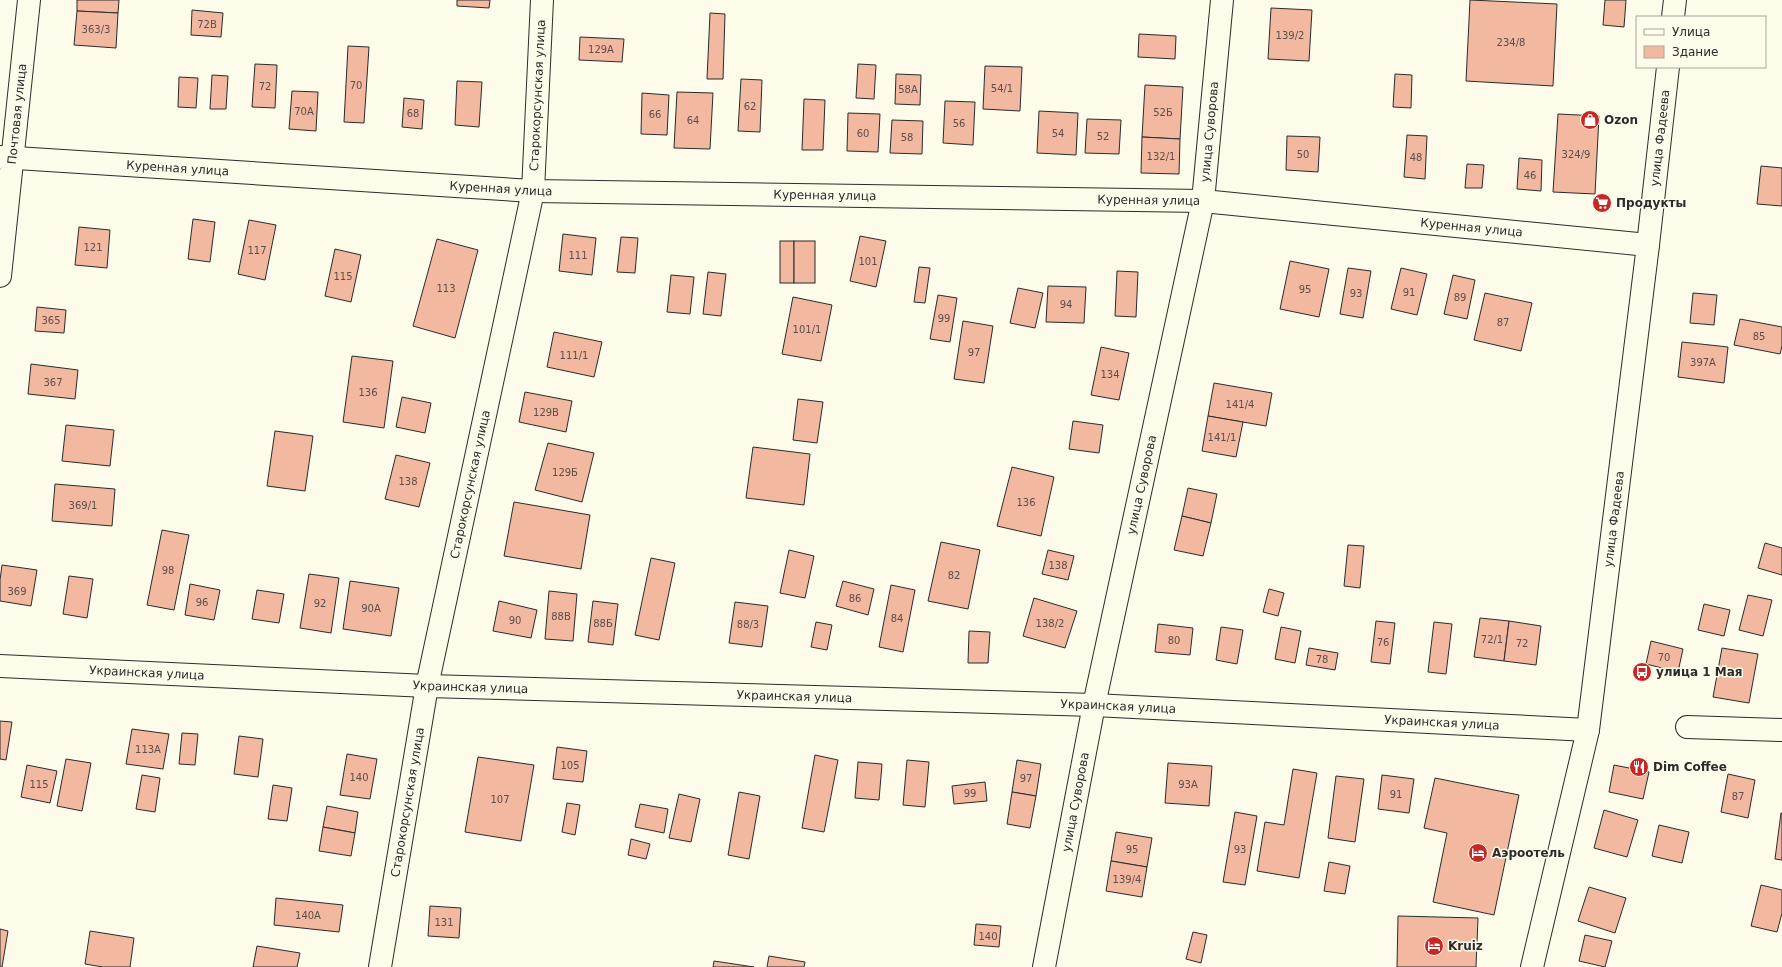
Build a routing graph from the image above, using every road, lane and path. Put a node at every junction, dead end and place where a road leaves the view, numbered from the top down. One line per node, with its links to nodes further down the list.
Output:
1 (29, 0): 7 (street, Почтовая улица)
2 (542, 0): 8 (street, Старокорсунская улица)
3 (1222, 0): 9 (street, улица Суворова)
4 (1675, 0): 5 (street)
5 (1673, 16)
6 (1668, 68): 10 (street, улица Фадеева)
7 (6, 157): 8 (street, Куренная улица); 11 (street, Почтовая улица)
8 (533, 190): 9 (street, Куренная улица); 13 (street, Старокорсунская улица)
9 (1203, 201): 10 (street, Куренная улица); 14 (street, улица Суворова)
10 (1648, 245): 16 (street, улица Фадеева)
11 (0, 276)
12 (0, 666): 13 (street, Украинская улица)
13 (427, 686): 14 (street, Украинская улица); 18 (street, Старокорсунская улица)
14 (1094, 705): 16 (street, Украинская улица); 19 (street, улица Суворова)
15 (1687, 727): 17 (street)
16 (1588, 730): 20 (street, улица Фадеева)
17 (1782, 730)
18 (380, 967)
19 (1044, 967)
20 (1532, 967)

